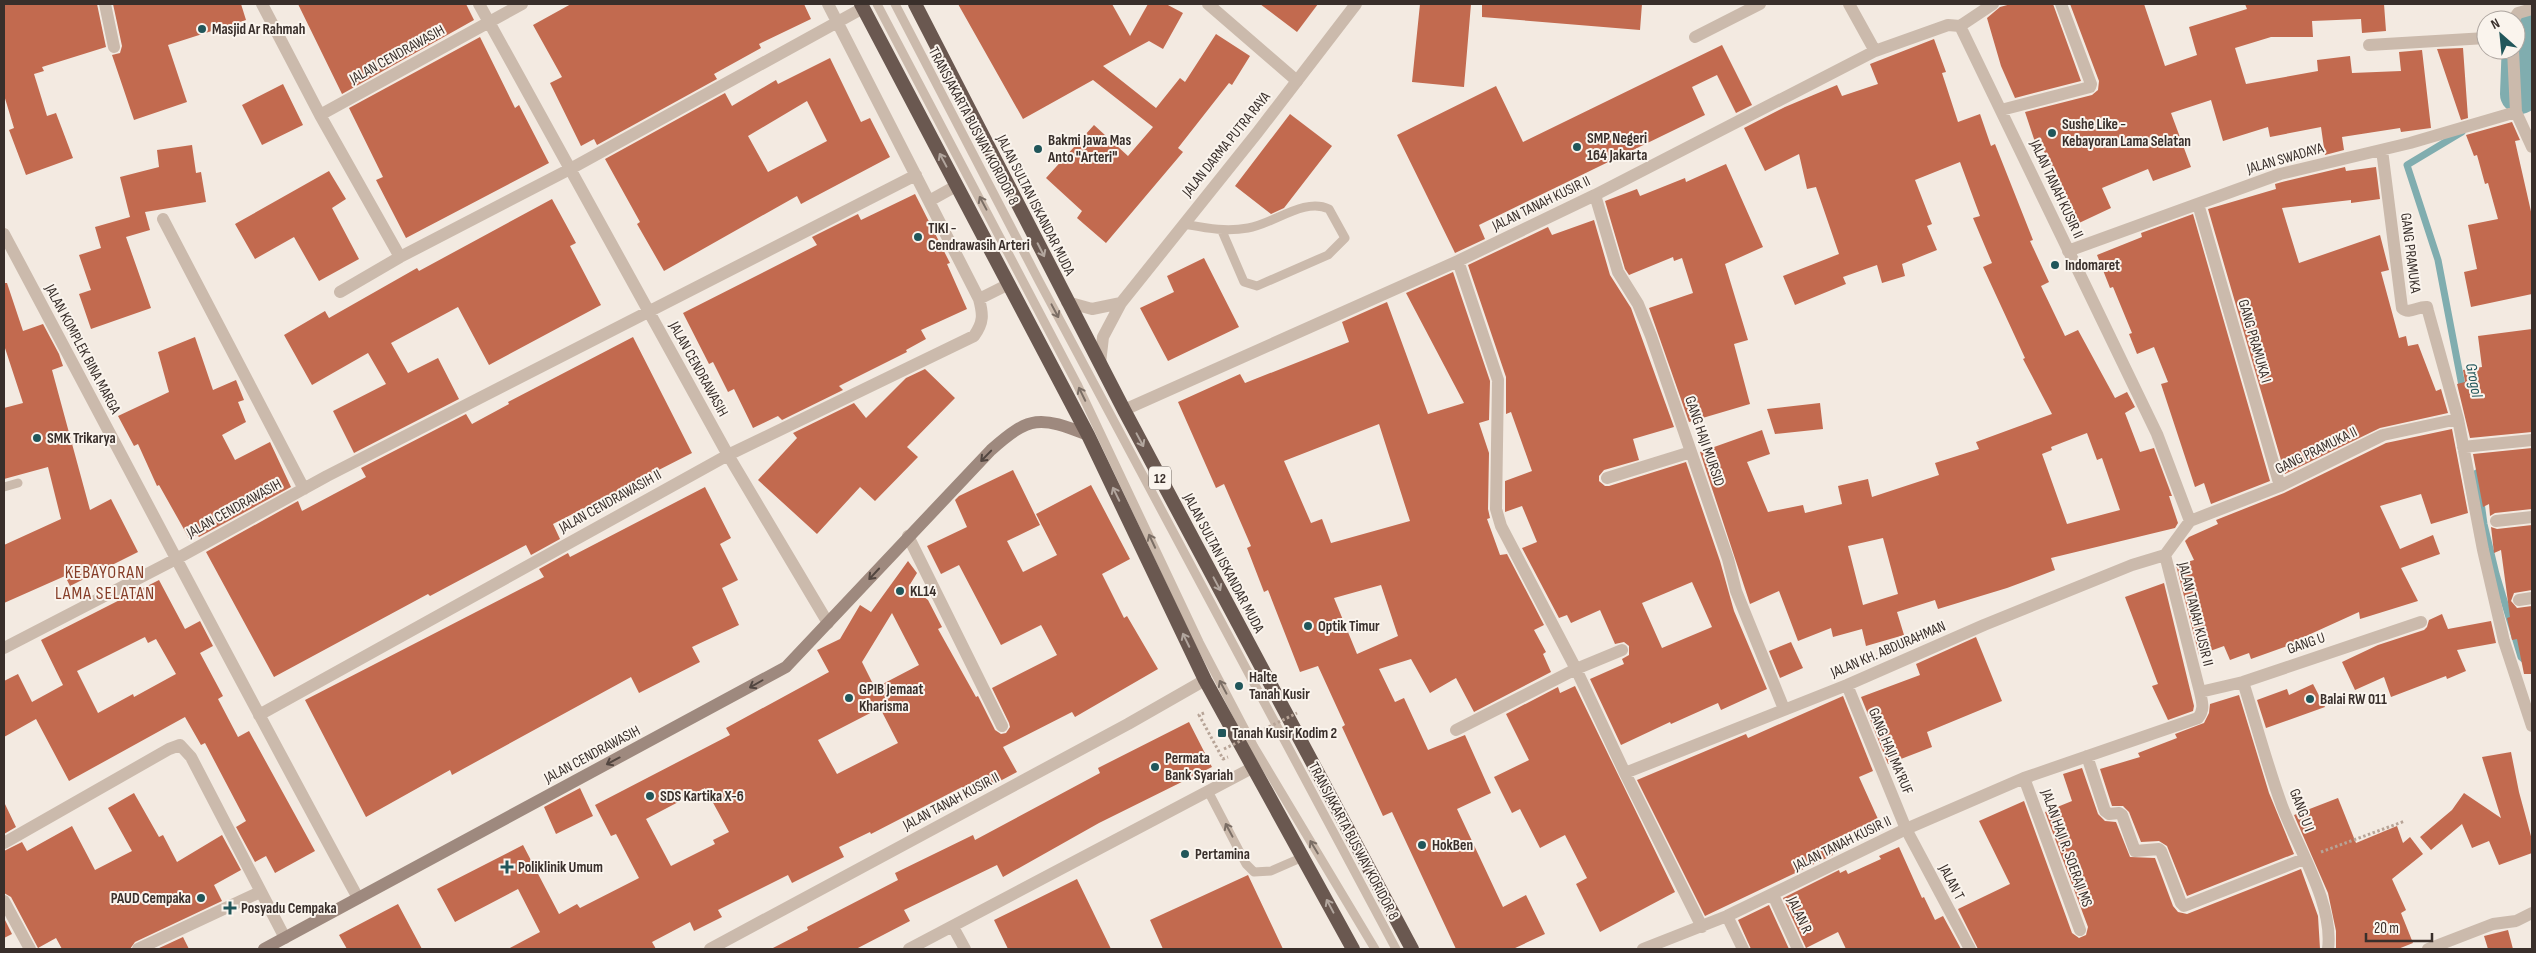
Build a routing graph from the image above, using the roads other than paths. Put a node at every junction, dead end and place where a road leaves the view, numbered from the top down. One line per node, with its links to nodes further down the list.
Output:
1 (105, 4): 21 (street)
2 (262, 4): 27 (street)
3 (479, 4): 16 (street, JALAN CENDRAWASIH)
4 (522, 4): 16 (street, JALAN CENDRAWASIH)
5 (828, 4): 15 (street)
6 (895, 4): 111 (lane, TRANSJAKARTA BUSWAY KORIDOR 8, one-way to 111)
7 (915, 4): 46 (highway, JALAN SULTAN ISKANDAR MUDA / 12, one-way to 46)
8 (1208, 4): 24 (street)
9 (1356, 4): 24 (street, JALAN DARMA PUTRA RAYA)
10 (1760, 4): 18 (street)
11 (1849, 4): 22 (street)
12 (1993, 4): 17 (street)
13 (2061, 4): 25 (street)
14 (867, 5): 15 (street); 32 (highway, one-way to 14); 110 (lane, TRANSJAKARTA BUSWAY KORIDOR 8, one-way to 14)
15 (837, 21): 30 (street); 31 (street)
16 (489, 22): 27 (street, JALAN CENDRAWASIH); 30 (street, JALAN CENDRAWASIH)
17 (1960, 26): 22 (street, JALAN TANAH KUSIR II); 25 (street, JALAN TANAH KUSIR II)
18 (1695, 36)
19 (2476, 39): 20 (street)
20 (2369, 44)
21 (114, 47)
22 (1875, 51): 33 (street, JALAN TANAH KUSIR II)
23 (2513, 60): 26 (street)
24 (1296, 81): 37 (street, JALAN DARMA PUTRA RAYA)
25 (2001, 110): 40 (street, JALAN TANAH KUSIR II)
26 (2516, 112): 28 (street); 29 (street, JALAN SWADAYA)
27 (320, 115): 41 (street)
28 (2532, 147)
29 (2382, 150): 35 (street, JALAN SWADAYA); 51 (street, GANG PRAMUKA)
30 (572, 168): 41 (street); 48 (street, JALAN CENDRAWASIH)
31 (916, 175): 34 (street); 48 (street, JALAN CENDRAWASIH)
32 (956, 186): 34 (street); 43 (highway)
33 (1595, 195): 42 (street, JALAN TANAH KUSIR II); 55 (street, GANG HAJI MURSID)
34 (929, 201): 45 (street)
35 (2198, 204): 40 (street, JALAN SWADAYA); 59 (street, GANG PRAMUKA I)
36 (163, 219): 61 (street)
37 (1183, 224): 38 (lane); 47 (street, JALAN DARMA PUTRA RAYA)
38 (1222, 231): 38 (lane)
39 (4, 234): 67 (street, JALAN KOMPLEK BINA MARGA)
40 (2068, 251): 63 (street, JALAN TANAH KUSIR II)
41 (400, 257): 44 (street)
42 (1458, 261): 50 (street, JALAN TANAH KUSIR II); 74 (street)
43 (1009, 284): 45 (street); 52 (highway)
44 (340, 292)
45 (979, 299): 56 (street, JALAN CENDRAWASIH II)
46 (1067, 302): 47 (street); 49 (highway, JALAN SULTAN ISKANDAR MUDA / 12)
47 (1120, 303): 49 (street, JALAN DARMA PUTRA RAYA)
48 (648, 312): 56 (street, JALAN CENDRAWASIH); 61 (street, JALAN CENDRAWASIH)
49 (1100, 363): 50 (highway, JALAN SULTAN ISKANDAR MUDA / 12)
50 (1124, 410): 112 (highway, JALAN SULTAN ISKANDAR MUDA / 12, one-way to 112)
51 (2458, 419): 54 (street); 59 (street, GANG PRAMUKA II)
52 (1088, 435): 65 (main road, JALAN CENDRAWASIH, one-way to 65); 75 (highway, one-way to 52)
53 (2532, 440): 54 (street)
54 (2471, 447): 82 (street)
55 (1691, 452): 57 (street); 79 (street, GANG HAJI MURSID)
56 (728, 454): 71 (street, JALAN CENDRAWASIH); 80 (street, JALAN CENDRAWASIH II)
57 (1607, 478)
58 (18, 483): 60 (lane)
59 (2280, 486): 63 (street, GANG PRAMUKA II)
60 (4, 487)
61 (304, 489): 67 (street, JALAN CENDRAWASIH)
62 (2532, 518): 64 (street)
63 (2190, 521): 66 (street, JALAN TANAH KUSIR II)
64 (2496, 521)
65 (908, 536): 71 (main road, JALAN CENDRAWASIH, one-way to 71); 81 (street)
66 (2165, 556): 77 (street, JALAN KH. ABDURAHMAN); 78 (street, JALAN TANAH KUSIR II)
67 (178, 558): 72 (street); 80 (street, JALAN CENDRAWASIH)
68 (2532, 598): 69 (street)
69 (2519, 600)
70 (2422, 622): 76 (street, GANG U)
71 (828, 623): 95 (main road, JALAN CENDRAWASIH, one-way to 95)
72 (4, 648)
73 (1622, 650): 74 (street)
74 (1576, 669): 83 (street); 86 (street)
75 (1205, 680): 85 (highway); 106 (street, JALAN TANAH KUSIR II)
76 (2243, 682): 78 (street, GANG U); 92 (street, GANG U I)
77 (1846, 685): 79 (street, JALAN KH. ABDURAHMAN); 89 (street, GANG HAJI MA'RUF)
78 (2200, 692): 84 (street, JALAN TANAH KUSIR II)
79 (1784, 709): 86 (street, JALAN KH. ABDURAHMAN)
80 (259, 715): 95 (street, JALAN CENDRAWASIH)
81 (1002, 726)
82 (2532, 726)
83 (1456, 730)
84 (2086, 756): 87 (street, JALAN TANAH KUSIR II); 92 (street)
85 (1252, 768): 88 (street); 91 (highway)
86 (1625, 773): 100 (street)
87 (2024, 778): 89 (street, JALAN TANAH KUSIR II); 101 (street, JALAN HAJI R. SOERAJI MS)
88 (1208, 791): 91 (lane, one-way to 88); 99 (street)
89 (1906, 829): 94 (street, JALAN TANAH KUSIR II); 116 (street, JALAN T)
90 (4, 843): 93 (street)
91 (1303, 857): 109 (highway, one-way to 91)
92 (2304, 859): 117 (street, GANG U I)
93 (260, 892): 102 (street); 104 (street)
94 (1772, 895): 98 (street, JALAN TANAH KUSIR II); 115 (street, JALAN R)
95 (358, 898): 102 (main road, JALAN CENDRAWASIH)
96 (4, 902): 103 (street)
97 (2532, 913): 118 (street)
98 (1727, 916): 100 (street, JALAN TANAH KUSIR II); 114 (street)
99 (953, 926): 107 (street); 108 (street)
100 (1702, 927): 113 (street, JALAN TANAH KUSIR II)
101 (2080, 930)
102 (285, 938): 105 (main road, JALAN CENDRAWASIH)
103 (30, 949)
104 (138, 949)
105 (264, 949)
106 (710, 949)
107 (909, 949)
108 (965, 949)
109 (1353, 949)
110 (1375, 949)
111 (1396, 949)
112 (1412, 949)
113 (1643, 949)
114 (1743, 949)
115 (1798, 949)
116 (1970, 949)
117 (2328, 949)
118 (2428, 949)

